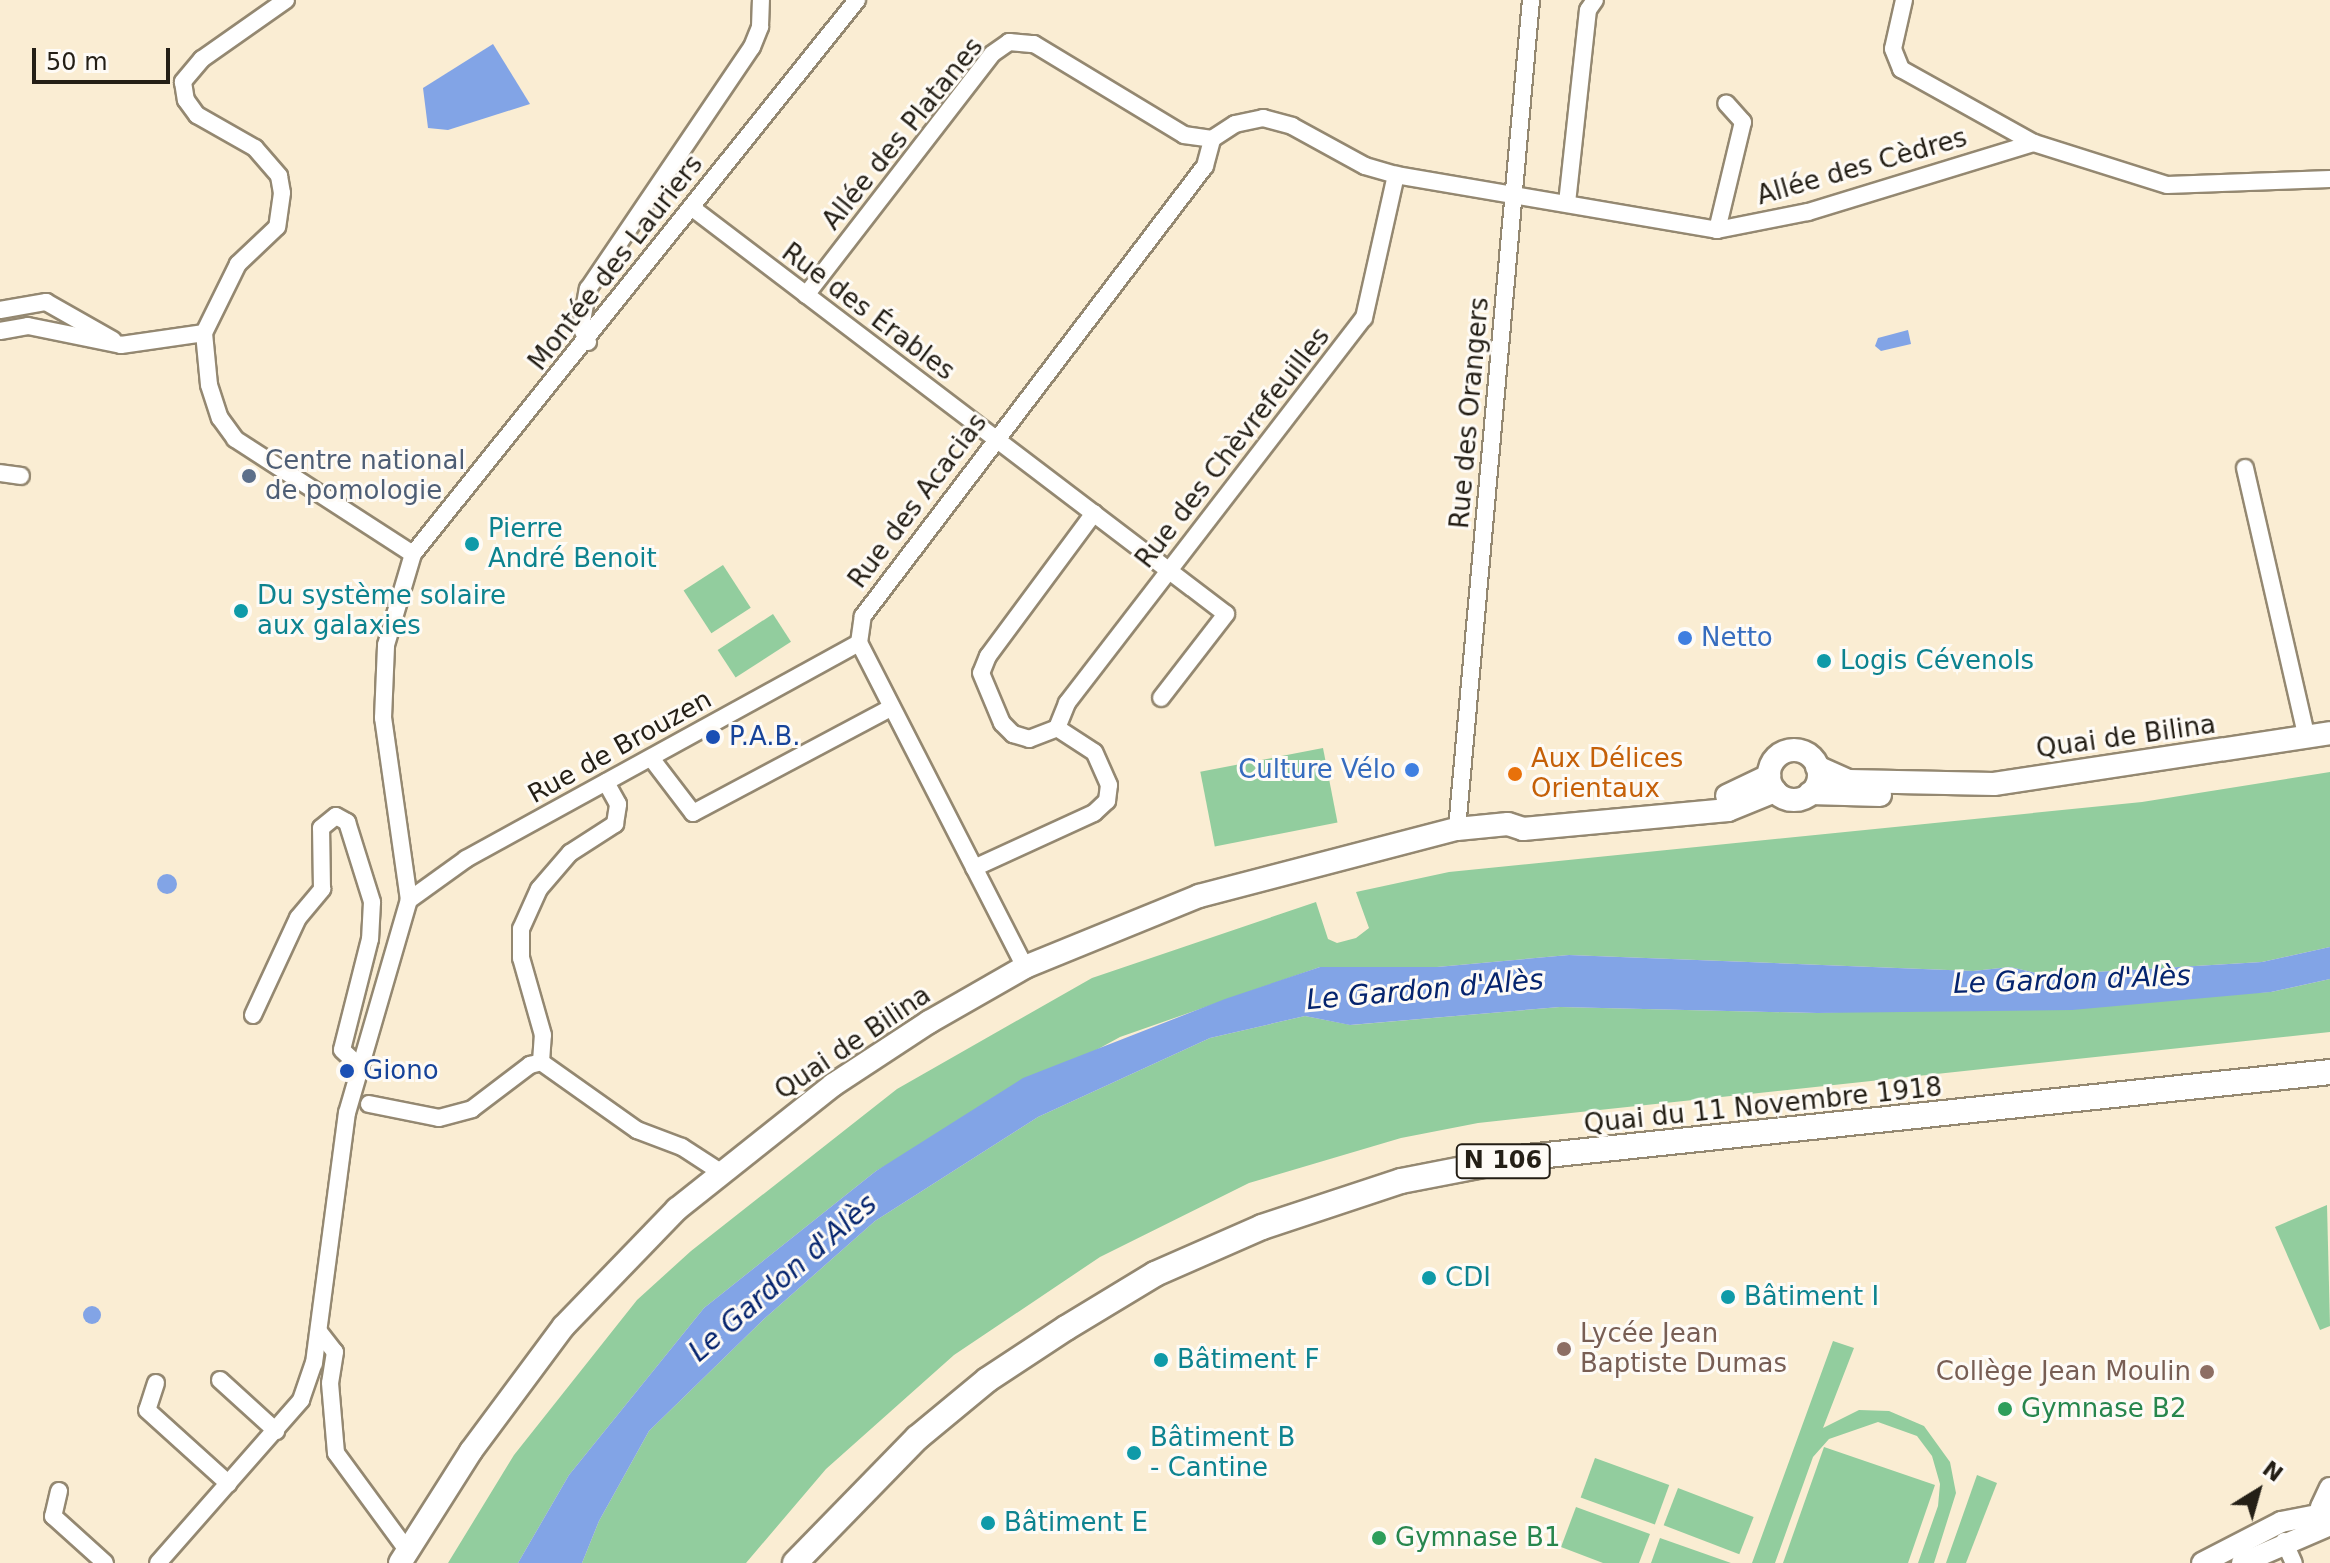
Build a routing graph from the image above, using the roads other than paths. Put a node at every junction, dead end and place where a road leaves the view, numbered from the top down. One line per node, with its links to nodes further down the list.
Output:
1 (286, 0): 19 (street)
2 (761, 0): 20 (street)
3 (857, 0): 14 (street, Montée des Lauriers)
4 (1531, 0): 12 (street, Rue des Orangers)
5 (1595, 0): 13 (street)
6 (1904, 0): 9 (street)
7 (1726, 103): 15 (street)
8 (1212, 139): 10 (street, Allée des Cèdres); 16 (street, Allée des Platanes); 22 (street, Rue des Acacias)
9 (2034, 143): 11 (street); 15 (street, Allée des Cèdres)
10 (1396, 175): 12 (street, Allée des Cèdres); 28 (street, Rue des Chèvrefeuilles)
11 (2330, 179)
12 (1513, 193): 13 (street, Allée des Cèdres); 41 (street, Rue des Orangers)
13 (1567, 203): 15 (street, Allée des Cèdres)
14 (691, 207): 16 (street, Rue des Érables); 20 (street, Montée des Lauriers)
15 (1717, 230)
16 (806, 295): 22 (street, Rue des Érables)
17 (0, 310): 21 (street)
18 (0, 331): 21 (street)
19 (204, 333): 21 (street); 27 (street)
20 (588, 342): 27 (street, Montée des Lauriers)
21 (121, 345)
22 (994, 438): 26 (street, Rue des Érables); 29 (street, Rue des Acacias)
23 (2245, 468): 34 (street)
24 (0, 473): 25 (street)
25 (21, 476)
26 (1094, 513): 28 (street, Rue des Érables); 32 (street)
27 (413, 554): 43 (street)
28 (1169, 571): 30 (street, Rue des Érables); 32 (street, Rue des Chèvrefeuilles)
29 (859, 643): 31 (street); 35 (street, Rue de Brouzen)
30 (1161, 698)
31 (892, 707): 35 (street); 42 (street)
32 (1057, 728): 42 (street)
33 (2330, 733): 34 (main road, Quai de Bilina)
34 (2307, 738): 39 (main road, Quai de Bilina)
35 (651, 758): 37 (street, Rue de Brouzen)
36 (1817, 767): 38 (main road); 39 (main road, Quai de Bilina); 40 (main road)
37 (606, 782): 43 (street, Rue de Brouzen); 46 (street)
38 (1772, 784): 40 (main road); 41 (main road, Quai de Bilina)
39 (1928, 786): 40 (main road, Quai de Bilina)
40 (1810, 793)
41 (1457, 829): 44 (main road, Quai de Bilina)
42 (974, 868): 44 (street)
43 (409, 900): 47 (street)
44 (1025, 967): 50 (main road, Quai de Bilina)
45 (253, 1015): 47 (street)
46 (541, 1062): 49 (street); 50 (street)
47 (360, 1067): 51 (street)
48 (2330, 1072): 63 (main road, Quai du 11 Novembre 1918 / N 106)
49 (369, 1104)
50 (722, 1173): 60 (main road, Quai de Bilina)
51 (320, 1333): 54 (street); 60 (street)
52 (220, 1380): 54 (street)
53 (156, 1383): 55 (street)
54 (276, 1431): 55 (street)
55 (229, 1484): 62 (street)
56 (2330, 1488): 58 (street)
57 (59, 1491): 61 (street)
58 (2326, 1522): 59 (street); 64 (street)
59 (2284, 1541): 65 (street); 66 (street)
60 (404, 1556)
61 (105, 1563)
62 (158, 1563)
63 (795, 1563)
64 (2202, 1563)
65 (2242, 1563)
66 (2294, 1563)

